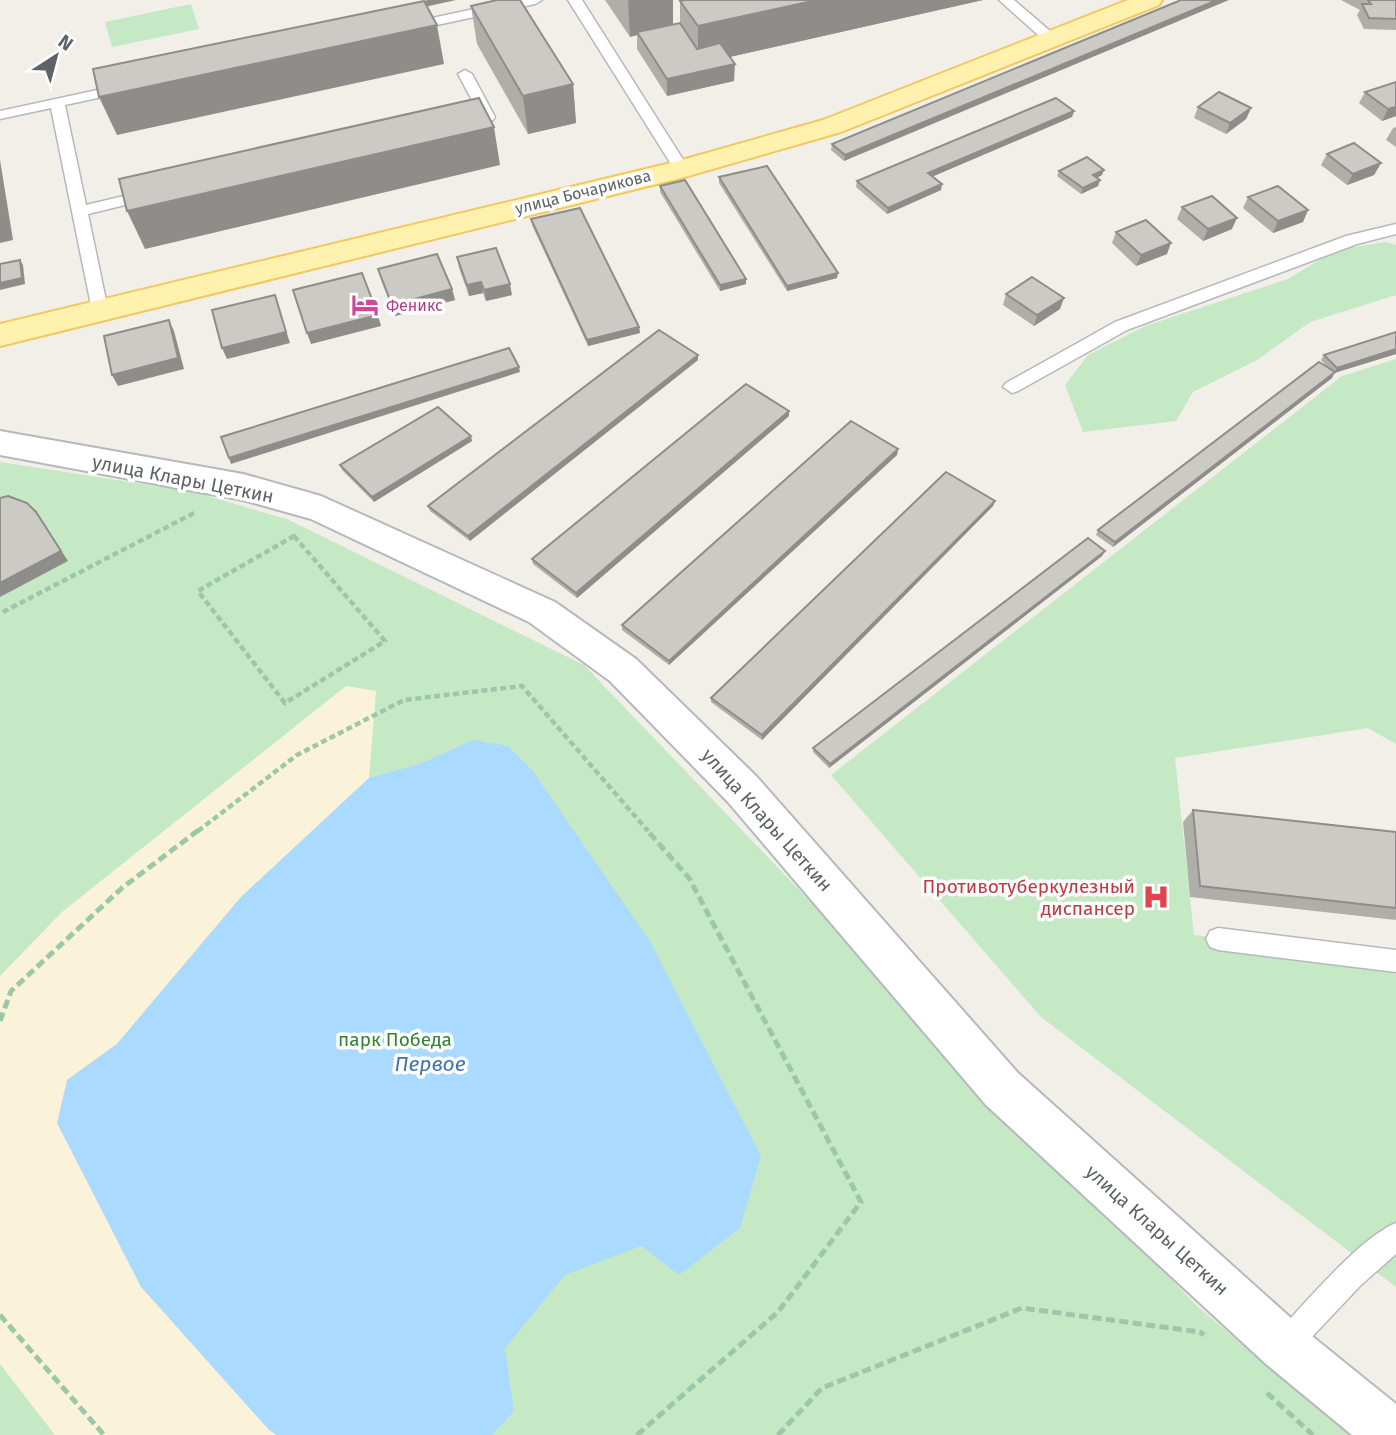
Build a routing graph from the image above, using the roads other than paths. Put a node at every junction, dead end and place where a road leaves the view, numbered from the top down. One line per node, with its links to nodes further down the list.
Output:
1 (536, 0): 5 (lane)
2 (575, 0): 12 (lane)
3 (1006, 0): 6 (lane)
4 (1150, 0): 6 (main road, улица Бочарикова)
5 (399, 29)
6 (1052, 40): 12 (main road, улица Бочарикова)
7 (464, 74): 11 (lane)
8 (139, 85): 9 (lane)
9 (57, 103): 10 (lane); 14 (lane)
10 (0, 115)
11 (460, 123)
12 (681, 169): 16 (main road, улица Бочарикова)
13 (175, 189): 14 (lane)
14 (80, 211): 16 (lane)
15 (1396, 229): 18 (lane)
16 (100, 310): 17 (main road, улица Бочарикова)
17 (0, 335)
18 (1012, 387)
19 (0, 443): 23 (street, улица Клары Цеткин)
20 (1218, 939): 21 (lane)
21 (1396, 961)
22 (1396, 1236): 23 (lane)
23 (1284, 1346): 24 (street, улица Клары Цеткин)
24 (1393, 1435)

